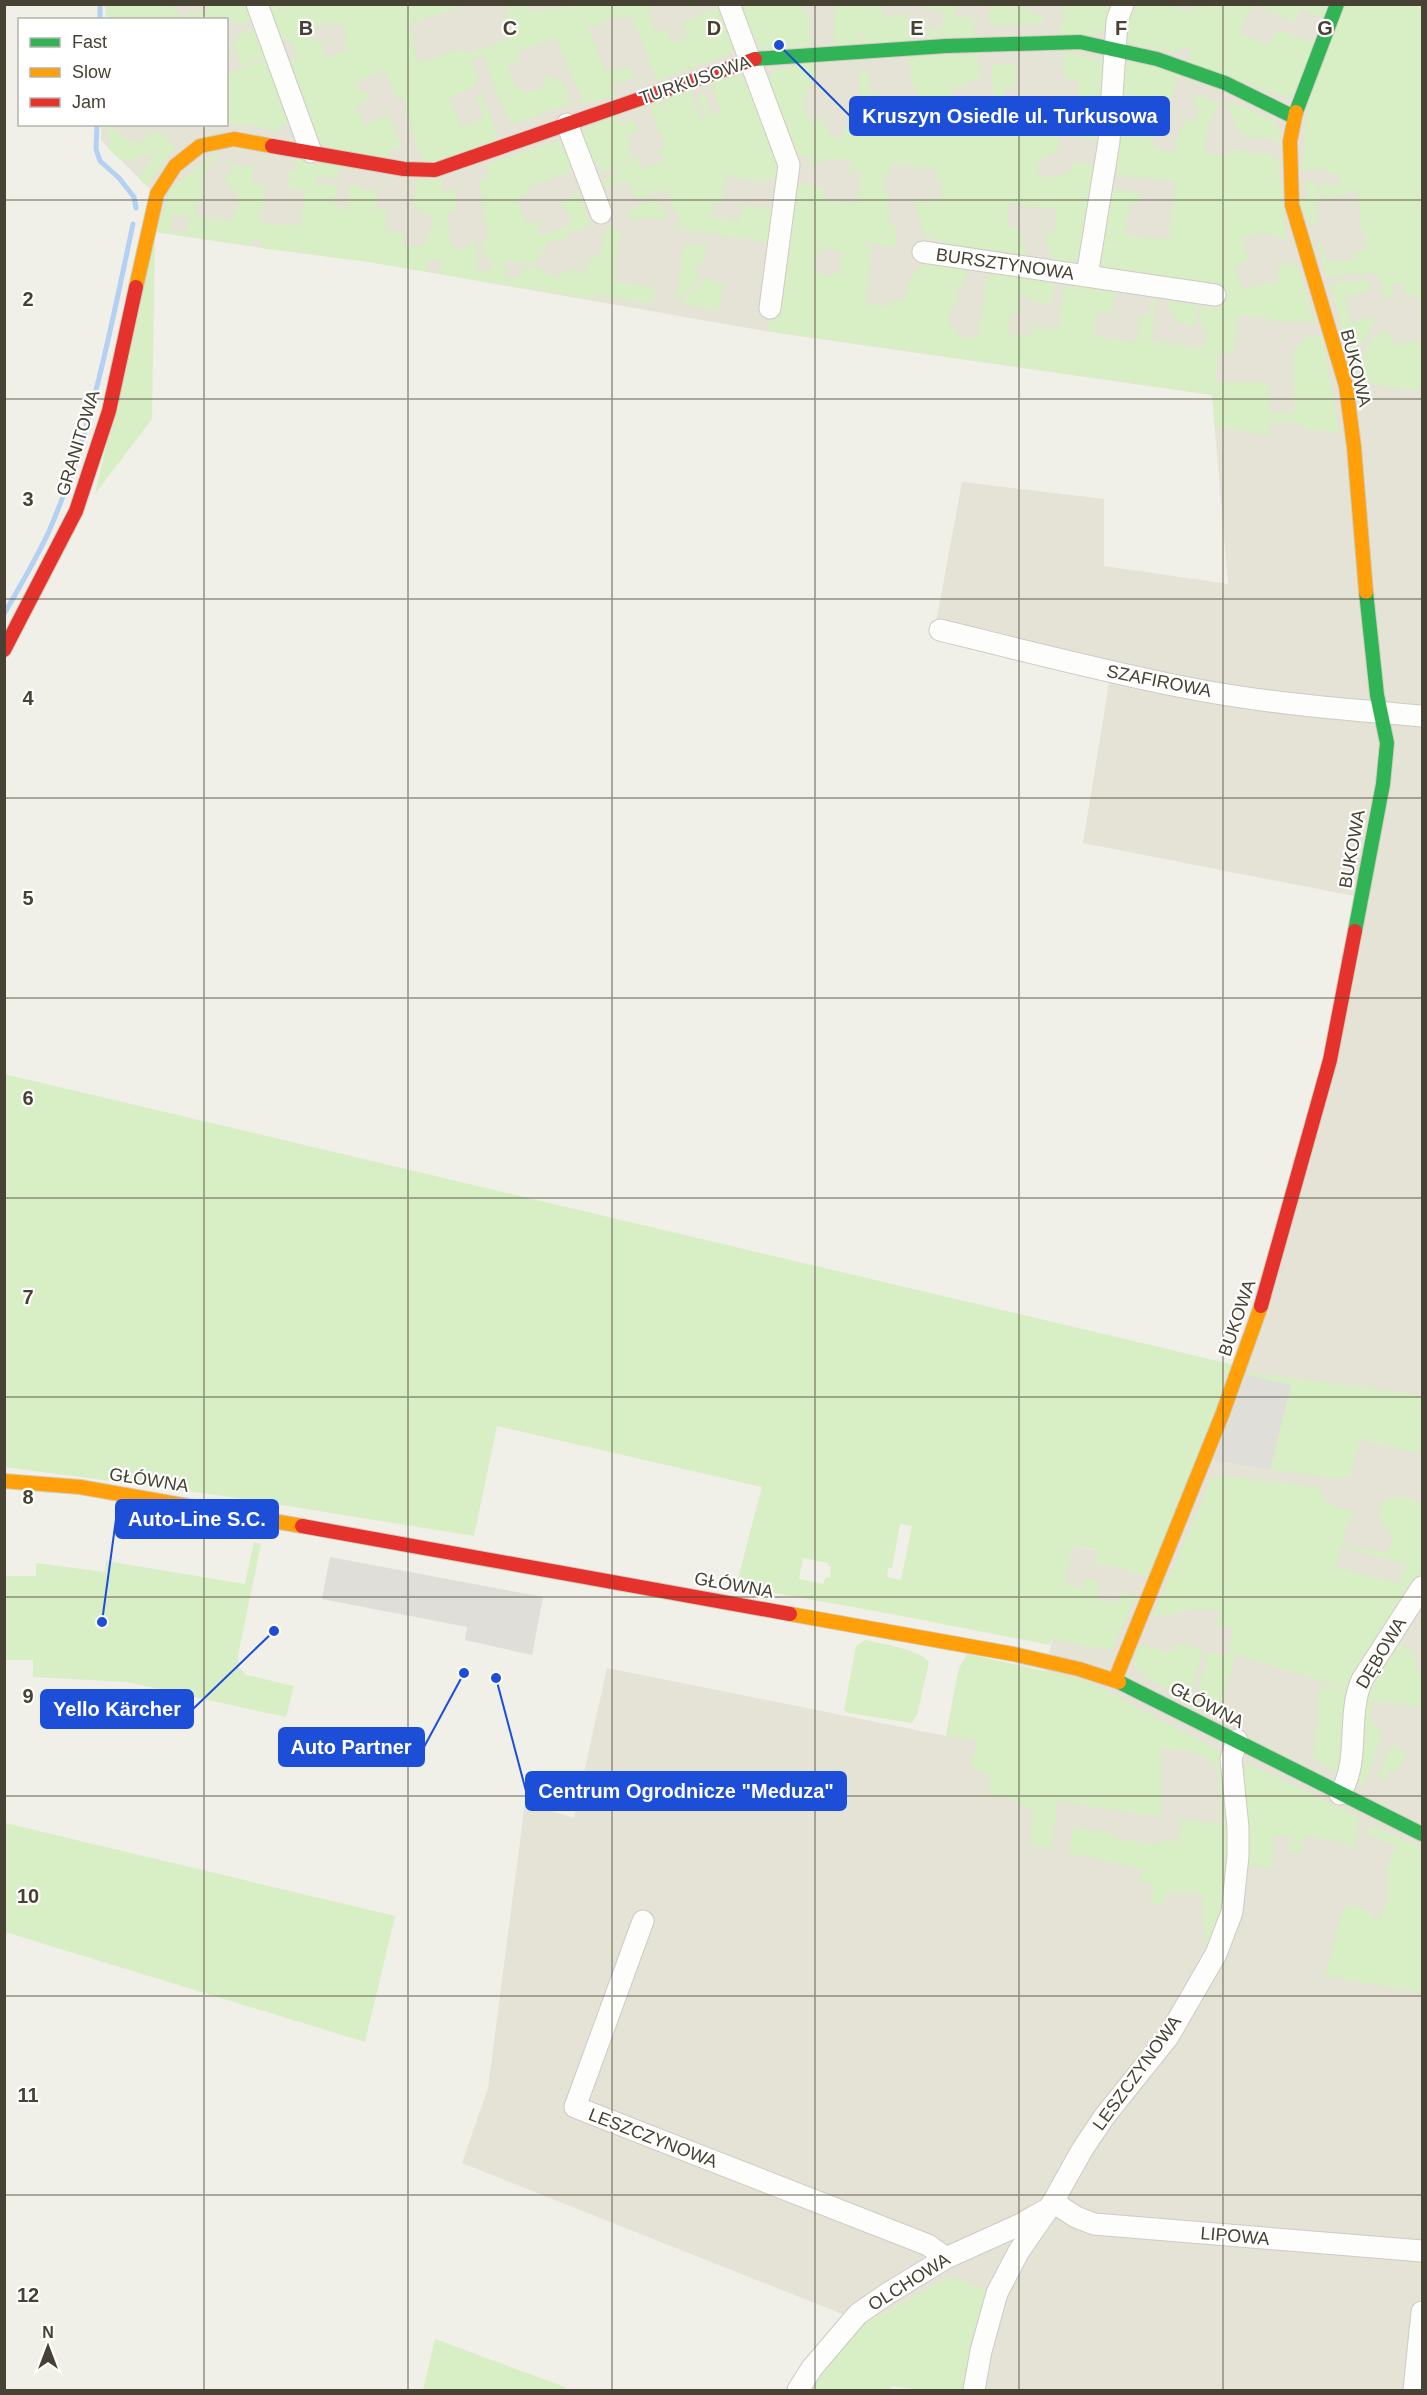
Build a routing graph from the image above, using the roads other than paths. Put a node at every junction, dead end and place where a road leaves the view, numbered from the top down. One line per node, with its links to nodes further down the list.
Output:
1 (257, 4): 9 (street)
2 (729, 4): 6 (street)
3 (1123, 4): 5 (street, BURSZTYNOWA)
4 (1337, 4): 7 (street, BUKOWA)
5 (1113, 49): 6 (street, TURKUSOWA); 7 (street, TURKUSOWA); 13 (street, BURSZTYNOWA)
6 (749, 59): 8 (street, TURKUSOWA); 15 (street)
7 (1294, 117): 18 (street, BUKOWA)
8 (567, 124): 9 (street, TURKUSOWA); 10 (street)
9 (311, 152): 11 (street, TURKUSOWA)
10 (601, 213)
11 (149, 233): 17 (street, GRANITOWA)
12 (923, 252): 13 (street, BURSZTYNOWA)
13 (1087, 276): 14 (street, BURSZTYNOWA)
14 (1215, 295)
15 (770, 308)
16 (940, 630): 18 (street, SZAFIROWA)
17 (4, 650)
18 (1382, 712): 19 (street, SZAFIROWA); 21 (street, BUKOWA)
19 (1422, 716)
20 (1422, 721): 21 (street)
21 (1388, 743): 24 (street, BUKOWA)
22 (4, 1481): 24 (street, GŁÓWNA)
23 (1422, 1587): 26 (street, DĘBOWA)
24 (1115, 1680): 25 (street, GŁÓWNA)
25 (1237, 1740): 26 (street, GŁÓWNA); 29 (street, LESZCZYNOWA)
26 (1340, 1794): 27 (street, GŁÓWNA)
27 (1422, 1834)
28 (643, 1921): 31 (street, LESZCZYNOWA)
29 (1050, 2206): 30 (street, LIPOWA); 31 (street, OLCHOWA); 34 (street, LESZCZYNOWA)
30 (1422, 2251)
31 (946, 2258): 33 (street, OLCHOWA)
32 (1422, 2312): 35 (street)
33 (798, 2391)
34 (975, 2391)
35 (1414, 2391)

